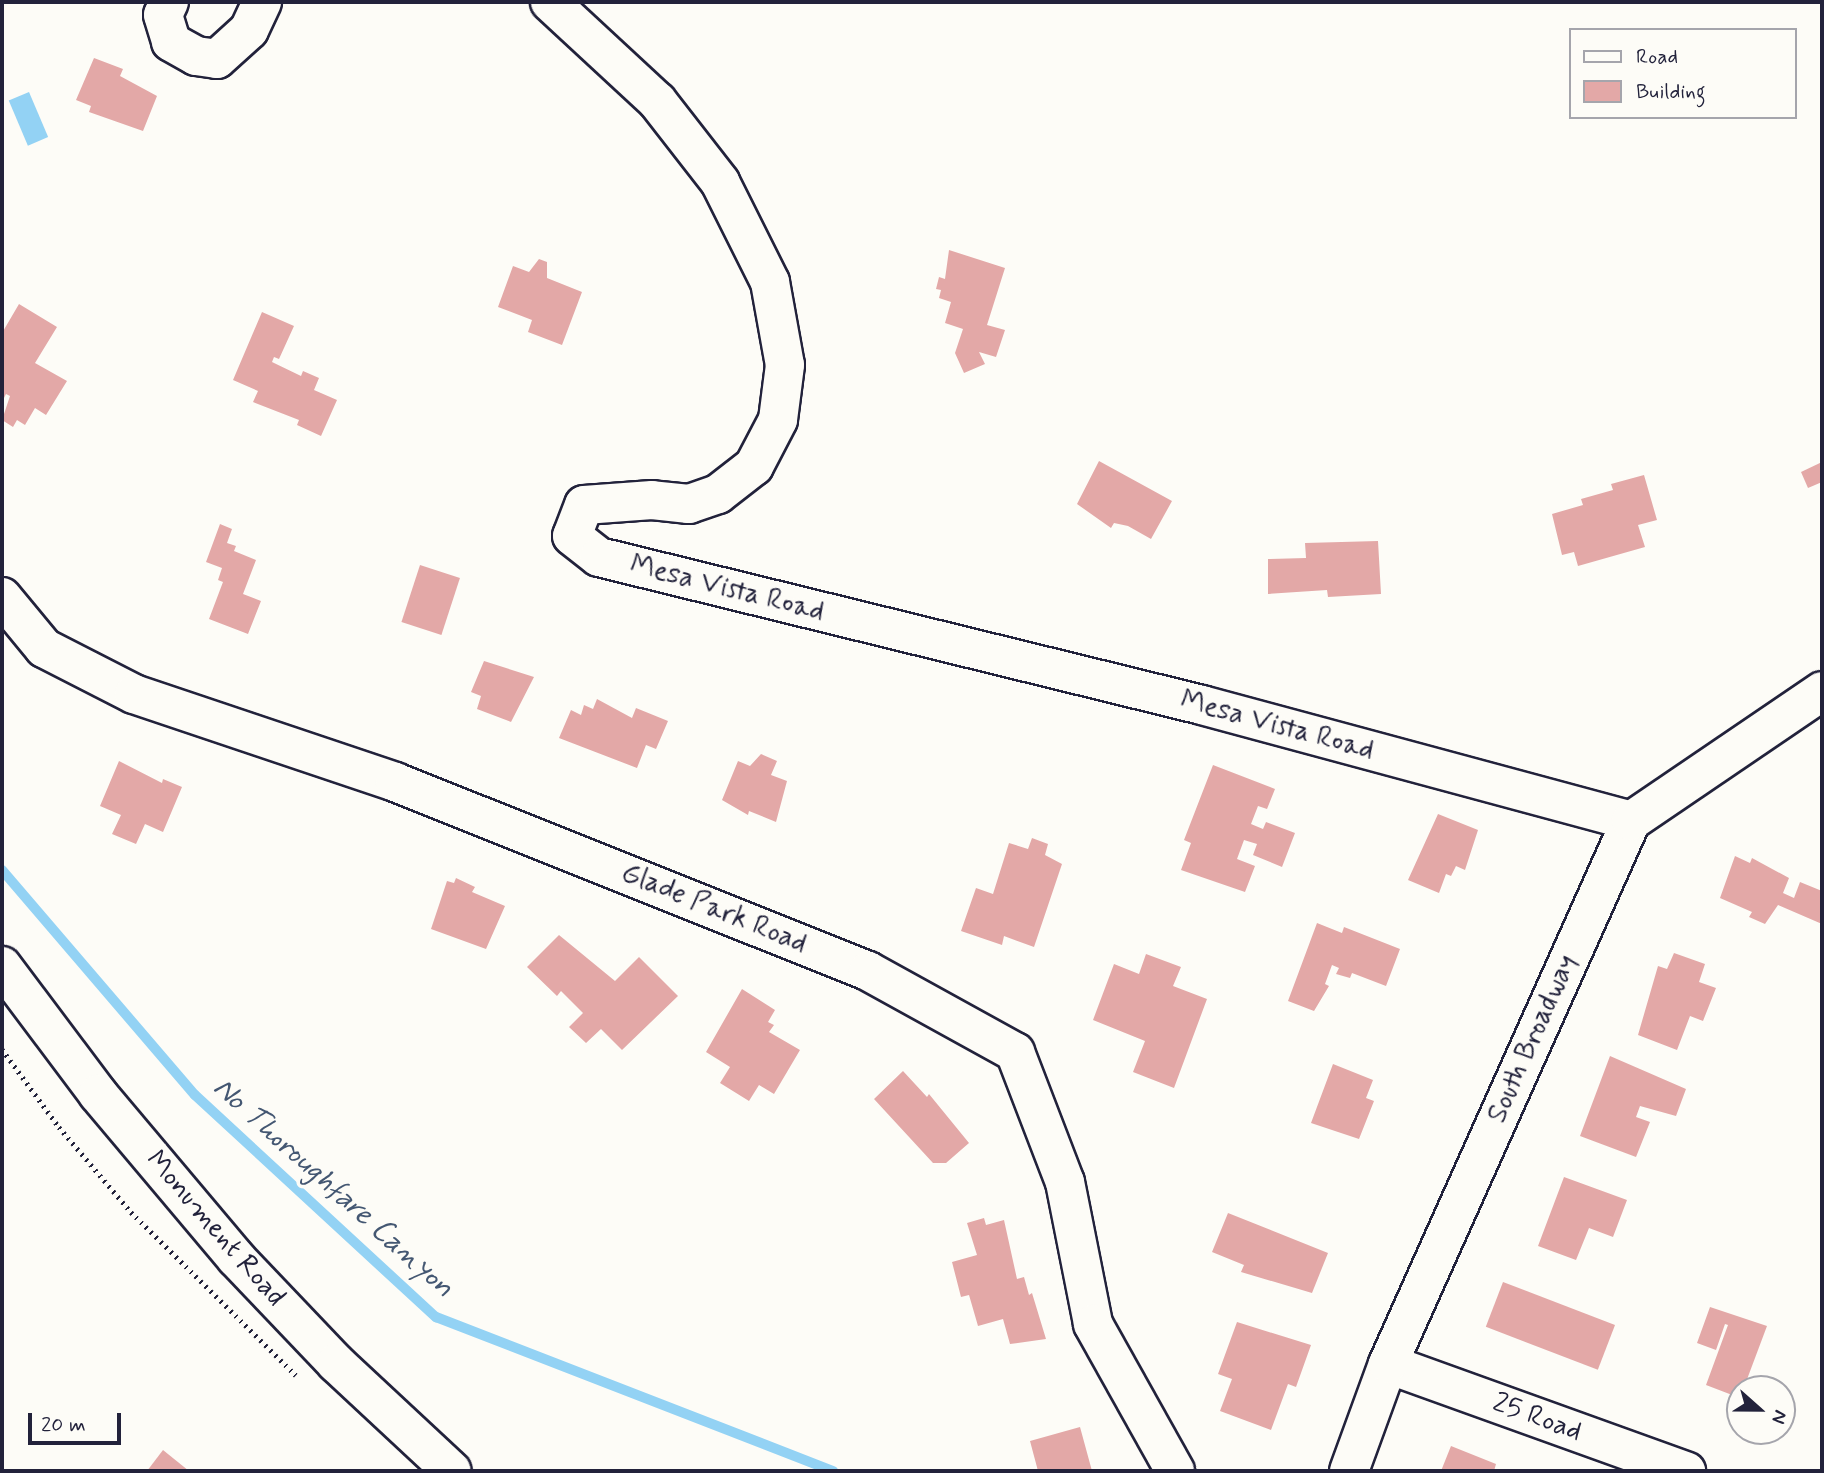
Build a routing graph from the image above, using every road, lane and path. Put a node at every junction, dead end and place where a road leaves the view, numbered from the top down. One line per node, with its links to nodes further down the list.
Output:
1 (169, 2): 2 (street)
2 (262, 2)
3 (550, 2): 6 (street, Mesa Vista Road)
4 (2, 597): 12 (street, Glade Park Road)
5 (1822, 691): 6 (street)
6 (1631, 821): 9 (street, South Broadway)
7 (2, 965): 11 (street, Monument Road)
8 (2, 1049): 10 (path)
9 (1388, 1364): 13 (street, South Broadway); 14 (street, 25 Road)
10 (301, 1380)
11 (452, 1471)
12 (1175, 1471)
13 (1349, 1471)
14 (1686, 1471)

